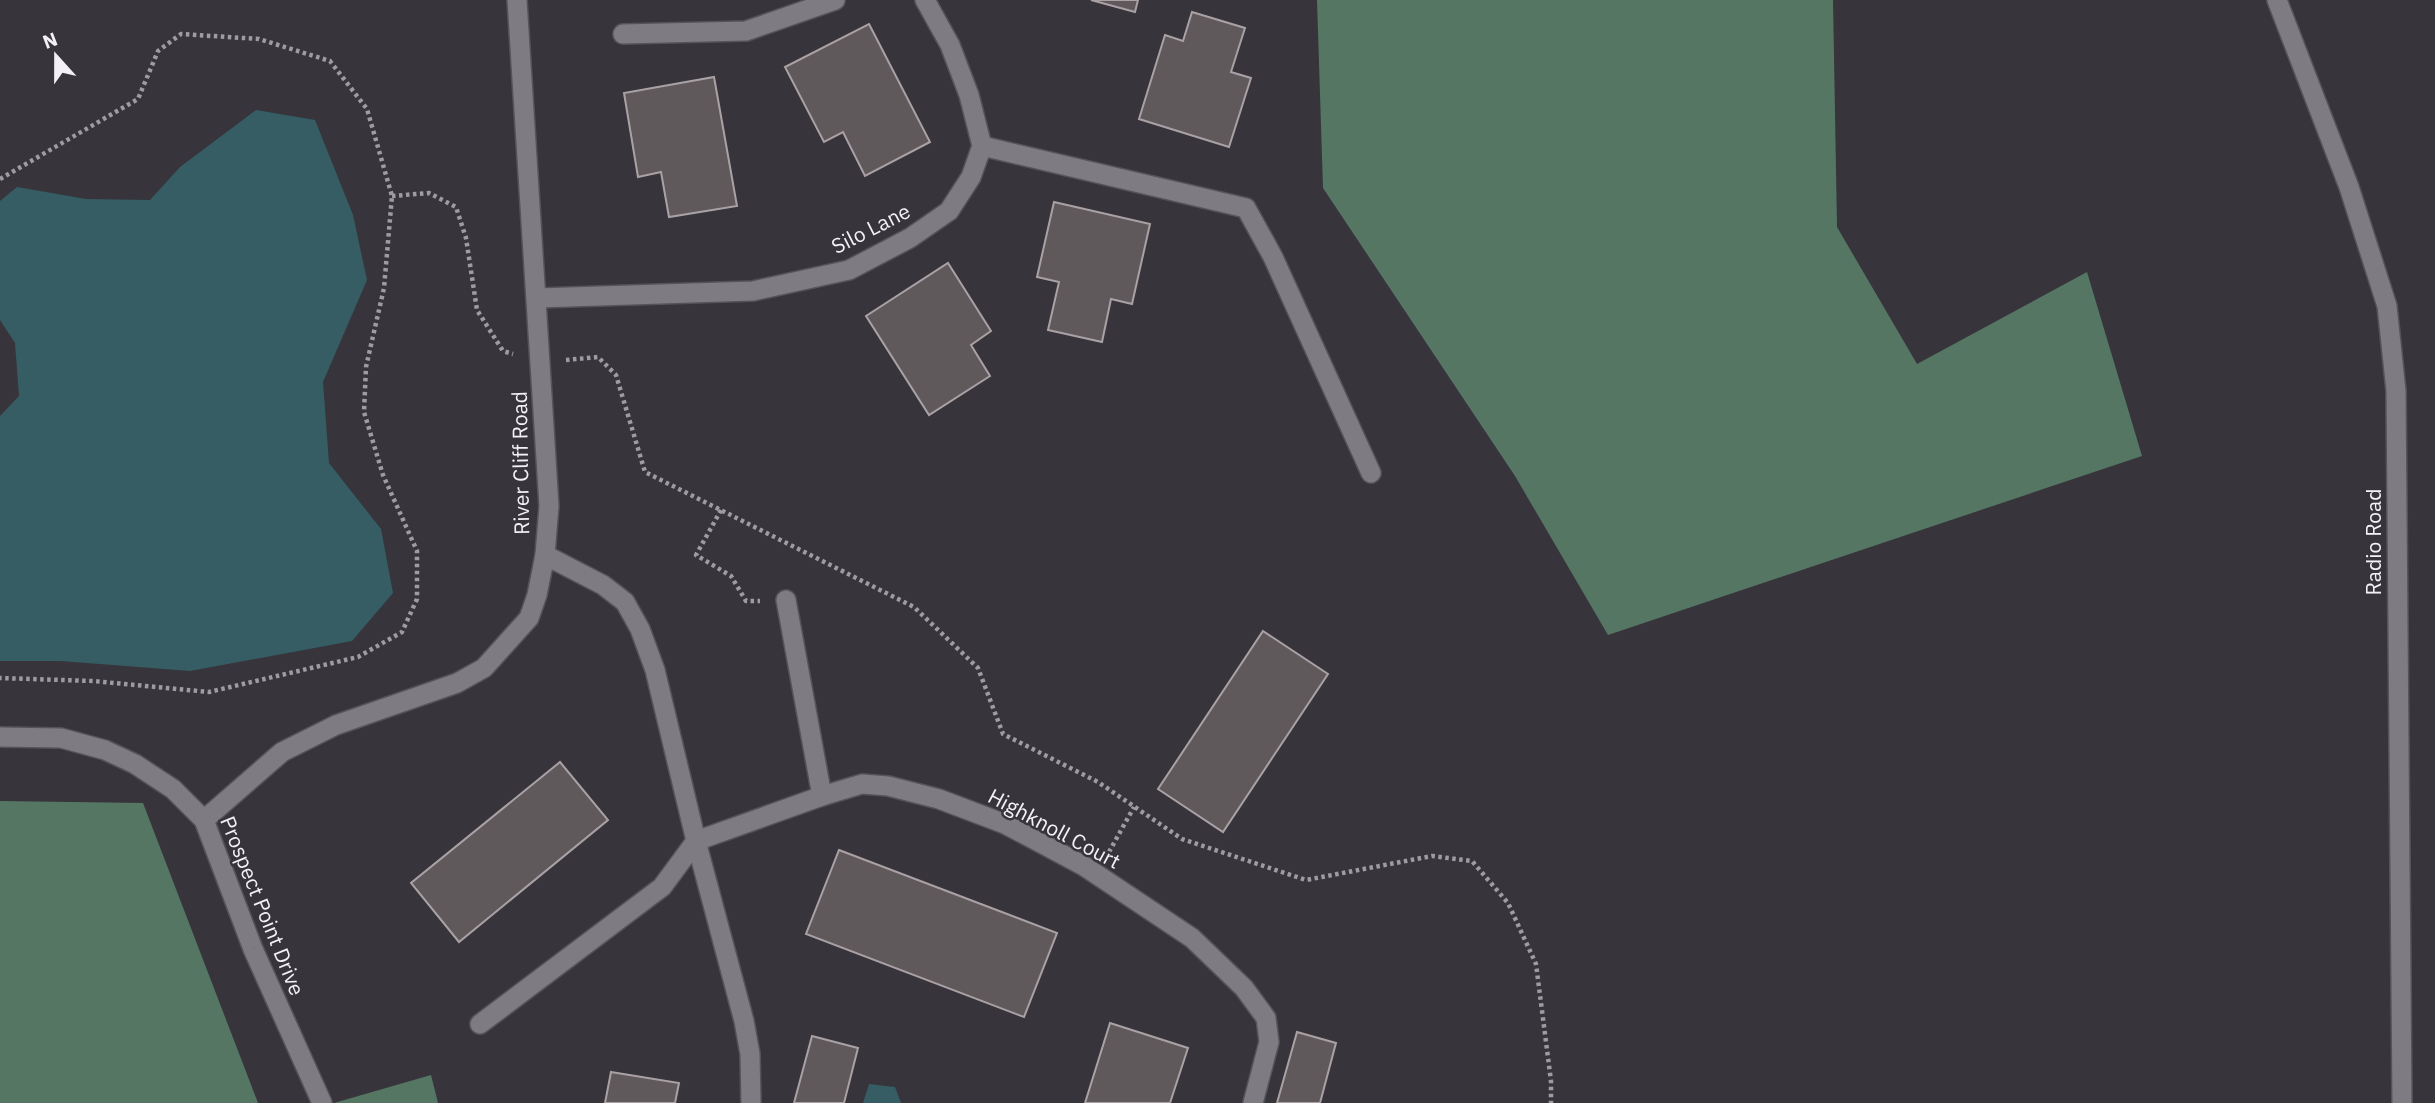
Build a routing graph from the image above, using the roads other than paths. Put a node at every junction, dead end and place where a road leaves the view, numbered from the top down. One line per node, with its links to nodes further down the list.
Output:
1 (517, 0): 7 (street, River Cliff Road)
2 (835, 0): 5 (street)
3 (925, 0): 6 (street)
4 (2277, 0): 19 (street, Radio Road)
5 (623, 34)
6 (982, 146): 7 (street, Silo Lane); 8 (street)
7 (538, 298): 9 (street, River Cliff Road)
8 (1371, 473)
9 (545, 555): 13 (street, River Cliff Road); 14 (street)
10 (786, 600): 12 (street)
11 (0, 737): 13 (street, Prospect Point Drive)
12 (822, 796): 14 (street, Highknoll Court); 18 (street, Highknoll Court)
13 (204, 820): 16 (street, Prospect Point Drive)
14 (696, 841): 15 (street); 17 (street)
15 (481, 1024)
16 (322, 1103)
17 (751, 1103)
18 (1253, 1103)
19 (2402, 1103)

